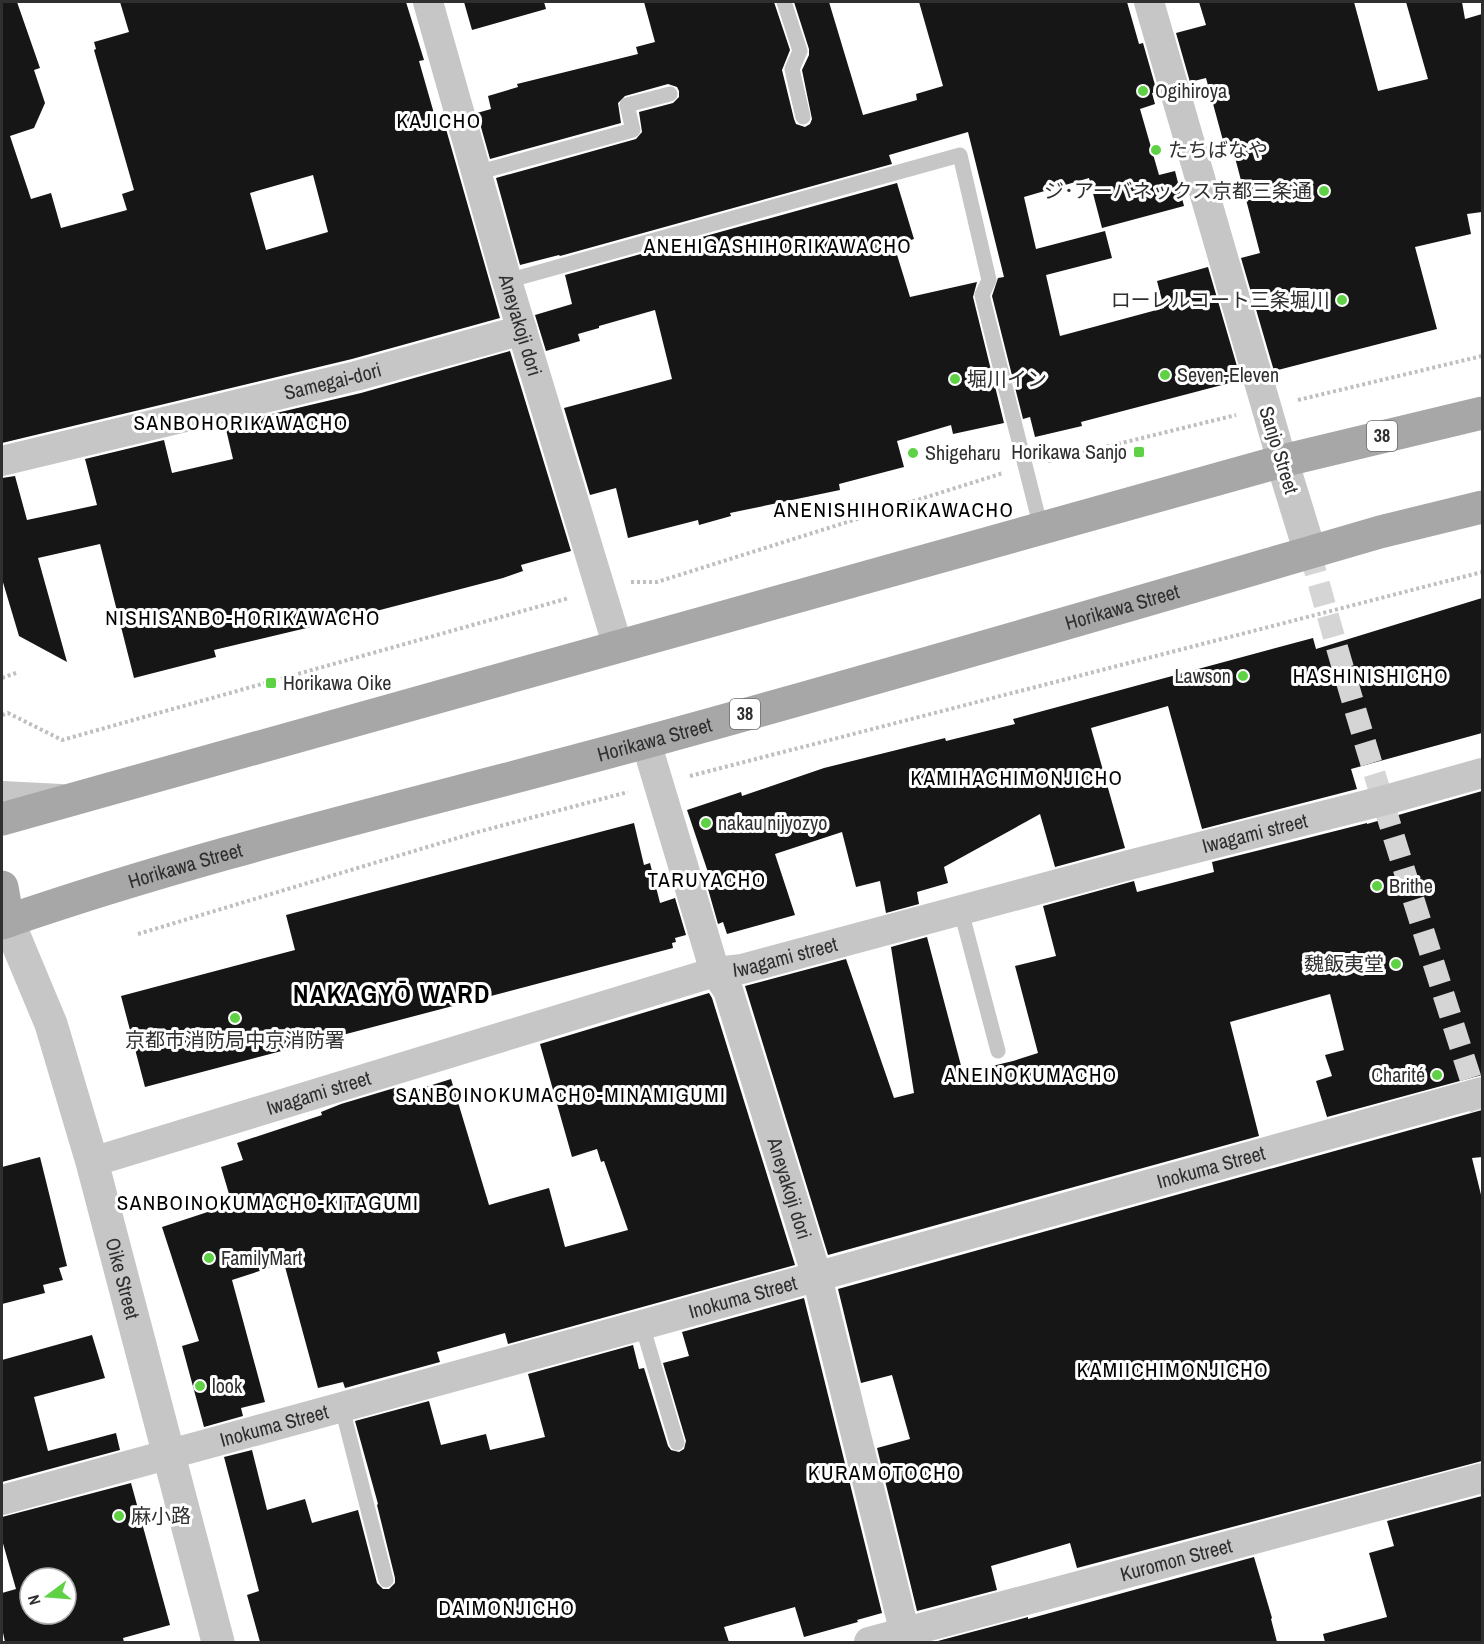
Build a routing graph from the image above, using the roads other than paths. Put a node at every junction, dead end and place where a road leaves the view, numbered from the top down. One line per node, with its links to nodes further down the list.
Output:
1 (428, 2): 6 (street, Aneyakoji dori)
2 (784, 2): 5 (lane)
3 (1149, 2): 11 (street, Sanjo Street)
4 (670, 94): 6 (lane)
5 (803, 117)
6 (476, 173): 7 (street, Aneyakoji dori)
7 (507, 281): 8 (street, Aneyakoji dori); 13 (lane)
8 (522, 330): 10 (street, Samegai-dori); 15 (street, Aneyakoji dori)
9 (1482, 412): 11 (main road, 38)
10 (2, 461)
11 (1282, 461): 13 (main road, 38); 14 (street, Sanjo Street)
12 (1482, 507): 14 (main road, Horikawa Street / 38)
13 (1041, 528): 15 (main road, 38)
14 (1310, 552): 16 (main road, Horikawa Street / 38)
15 (618, 646): 19 (main road, 38)
16 (646, 742): 23 (main road, Horikawa Street / 38); 24 (street, Aneyakoji dori)
17 (1482, 773): 22 (street, Iwagami street)
18 (2, 796): 19 (street)
19 (71, 799): 20 (main road, 38)
20 (2, 819)
21 (2, 887): 23 (main road, Oike Street)
22 (961, 910): 24 (street, Iwagami street); 25 (lane)
23 (4, 919): 27 (street, Oike Street)
24 (715, 972): 27 (street, Iwagami street); 28 (street, Aneyakoji dori)
25 (998, 1051)
26 (1482, 1092): 28 (street, Inokuma Street)
27 (92, 1162): 32 (street, Oike Street)
28 (817, 1277): 29 (street, Inokuma Street); 36 (street, Aneyakoji dori)
29 (642, 1325): 30 (street, Inokuma Street); 31 (lane)
30 (342, 1408): 32 (street, Inokuma Street); 35 (lane)
31 (677, 1443)
32 (169, 1455): 34 (street, Inokuma Street); 37 (street, Oike Street)
33 (1482, 1478): 36 (street, Kuromon Street)
34 (2, 1500)
35 (386, 1580)
36 (906, 1637): 38 (street, Kuromon Street)
37 (218, 1642)
38 (869, 1642)

